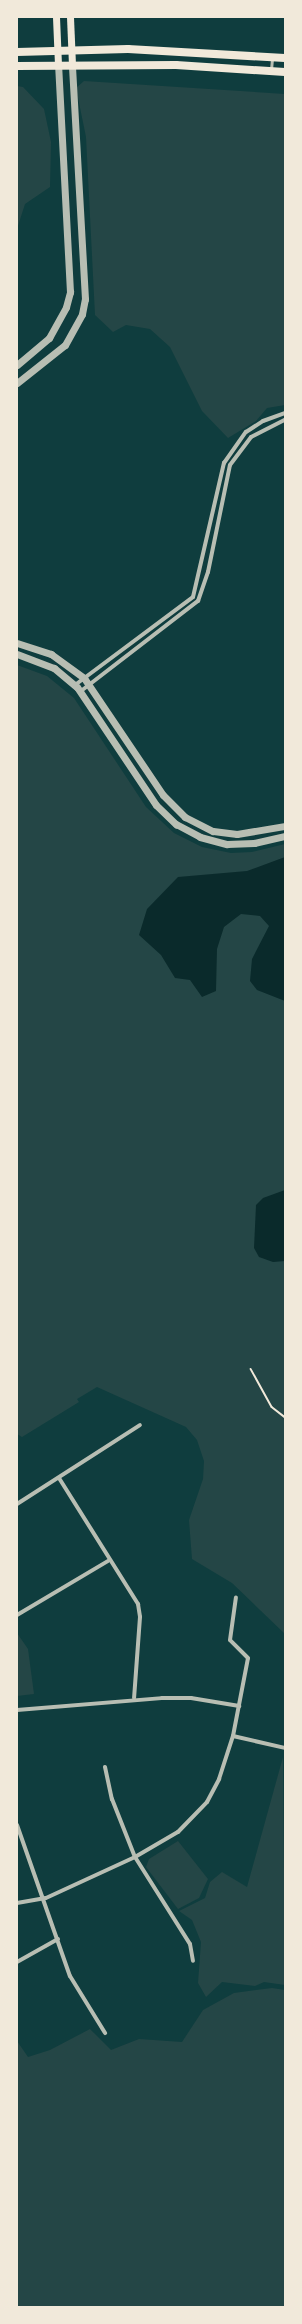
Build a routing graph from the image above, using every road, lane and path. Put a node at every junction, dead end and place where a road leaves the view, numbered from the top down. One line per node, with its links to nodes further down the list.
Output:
1 (56, 17): 3 (main road)
2 (70, 17): 4 (main road)
3 (57, 50): 4 (main road); 5 (main road); 8 (main road)
4 (70, 50): 6 (main road); 9 (main road)
5 (17, 52)
6 (273, 56): 7 (main road); 11 (lane)
7 (285, 58)
8 (58, 64): 9 (main road); 10 (main road); 13 (street)
9 (72, 64): 11 (main road); 14 (street)
10 (17, 66)
11 (271, 71): 12 (main road)
12 (285, 72)
13 (17, 366)
14 (17, 383)
15 (285, 413): 19 (street)
16 (285, 420): 21 (street)
17 (17, 643): 19 (street)
18 (17, 654): 20 (street)
19 (84, 678): 20 (street); 21 (street)
20 (75, 685): 22 (street)
21 (89, 685): 22 (street); 23 (street)
22 (81, 691): 24 (street)
23 (285, 826)
24 (285, 836)
25 (252, 1369): 26 (path)
26 (285, 1417)
27 (140, 1425): 28 (street)
28 (59, 1478): 29 (street); 30 (street)
29 (17, 1504)
30 (108, 1561): 32 (street); 33 (street)
31 (236, 1597): 34 (street)
32 (17, 1616)
33 (134, 1698): 34 (street); 35 (street)
34 (239, 1706): 36 (street)
35 (17, 1710)
36 (233, 1736): 37 (street); 40 (street)
37 (285, 1748)
38 (105, 1767): 40 (street)
39 (17, 1825): 41 (street)
40 (135, 1857): 41 (street); 44 (street)
41 (46, 1898): 42 (street); 43 (street)
42 (17, 1903)
43 (58, 1939): 45 (street); 46 (street)
44 (193, 1961)
45 (17, 1962)
46 (105, 2033)

